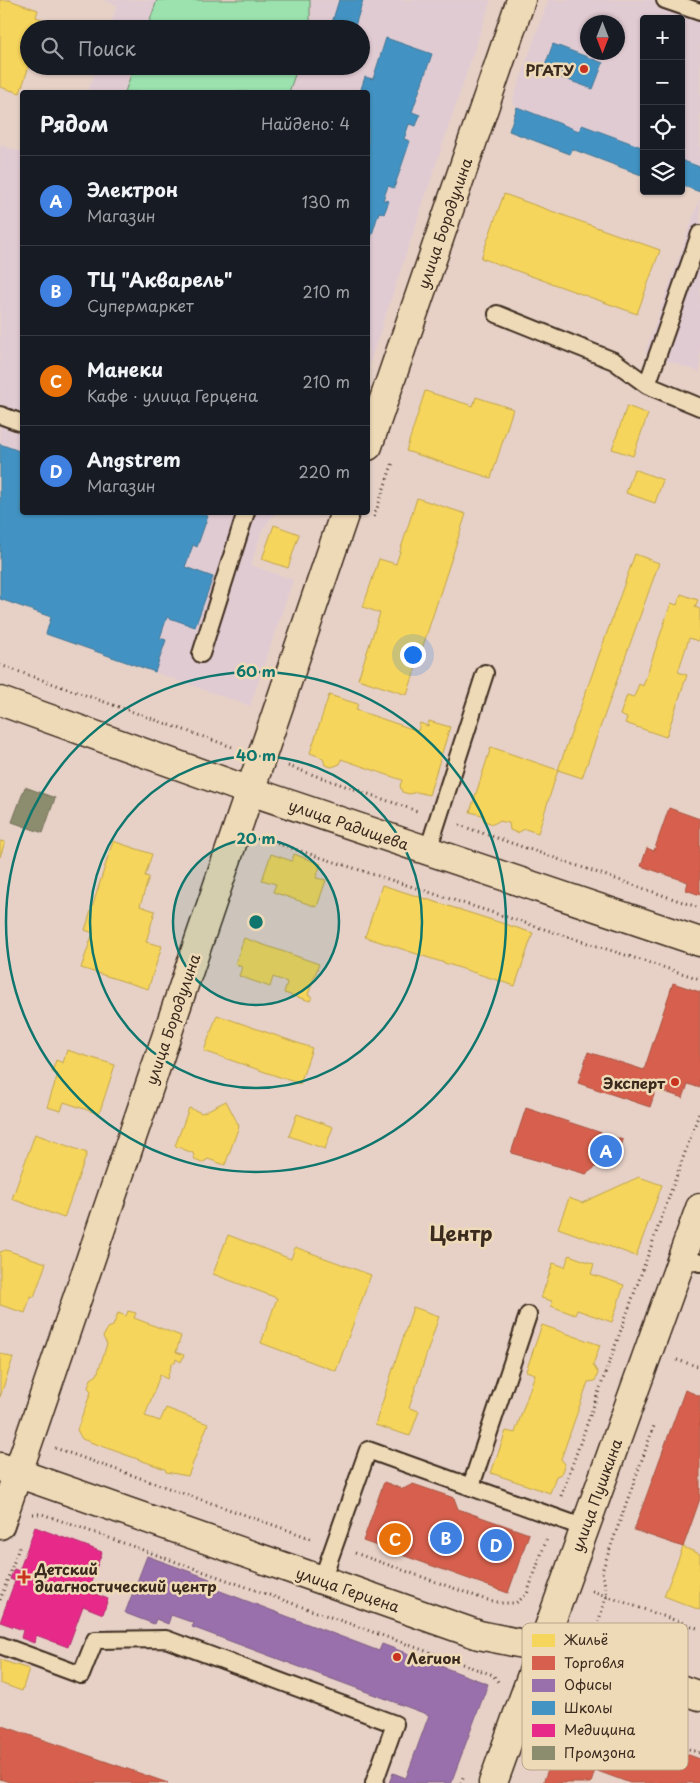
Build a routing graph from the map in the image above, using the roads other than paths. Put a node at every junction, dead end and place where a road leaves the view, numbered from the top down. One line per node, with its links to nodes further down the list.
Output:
1 (521, 0): 10 (street, улица Бородулина)
2 (665, 0): 3 (lane)
3 (700, 12)
4 (700, 234): 6 (lane)
5 (496, 314): 6 (lane)
6 (647, 384): 7 (lane)
7 (700, 407)
8 (0, 415): 9 (lane)
9 (20, 422)
10 (370, 428)
11 (245, 515): 13 (lane)
12 (344, 515): 16 (street, улица Бородулина)
13 (201, 654)
14 (486, 673): 17 (lane)
15 (0, 701): 16 (street, улица Радищева)
16 (250, 790): 17 (street, улица Радищева); 22 (street, улица Бородулина)
17 (428, 850): 18 (street, улица Радищева)
18 (700, 942)
19 (700, 1208): 20 (street, улица Пушкина)
20 (691, 1260): 24 (street, улица Пушкина)
21 (528, 1315): 23 (lane)
22 (9, 1470): 25 (street, улица Бородулина); 26 (street, улица Герцена)
23 (471, 1486): 24 (lane); 26 (lane)
24 (584, 1528): 27 (street, улица Пушкина)
25 (12, 1531)
26 (322, 1580): 28 (street, улица Герцена)
27 (551, 1623)
28 (522, 1644)
29 (0, 1645): 33 (lane)
30 (688, 1692): 31 (street, улица Герцена)
31 (700, 1696)
32 (522, 1703): 34 (street, улица Пушкина)
33 (374, 1783)
34 (493, 1783)

